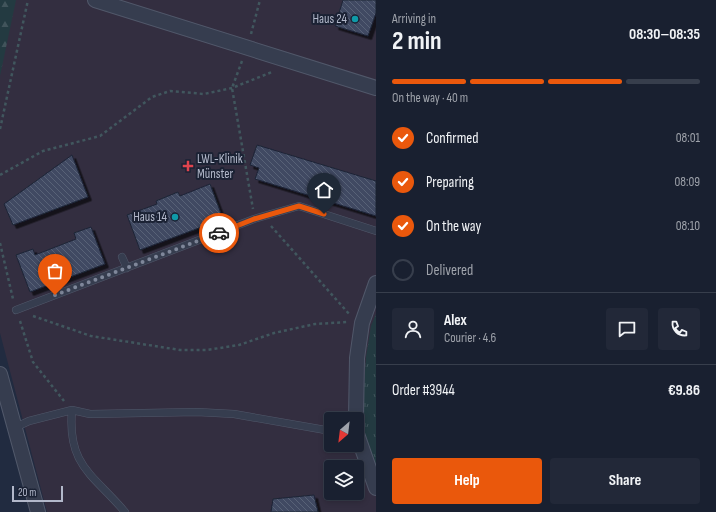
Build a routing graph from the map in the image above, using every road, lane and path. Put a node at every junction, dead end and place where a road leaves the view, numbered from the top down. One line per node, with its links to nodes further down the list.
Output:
1 (28, 0): 8 (path)
2 (260, 0): 4 (path)
3 (101, 1): 4 (street)
4 (247, 47): 5 (street); 6 (path)
5 (296, 61): 6 (path); 7 (street)
6 (232, 88): 9 (path); 11 (path)
7 (376, 88)
8 (0, 129)
9 (0, 175)
10 (262, 217): 11 (lane); 12 (lane); 18 (path)
11 (254, 219): 15 (lane)
12 (376, 231)
13 (0, 243): 17 (path)
14 (122, 257): 15 (lane)
15 (126, 268): 17 (lane)
16 (376, 287): 18 (street)
17 (16, 310): 18 (path); 20 (path)
18 (362, 323): 21 (street)
19 (0, 374): 22 (street)
20 (72, 410): 22 (lane); 23 (lane); 27 (lane)
21 (356, 412)
22 (16, 427): 26 (street)
23 (324, 430)
24 (363, 452): 25 (street)
25 (376, 488)
26 (38, 512)
27 (125, 512)

